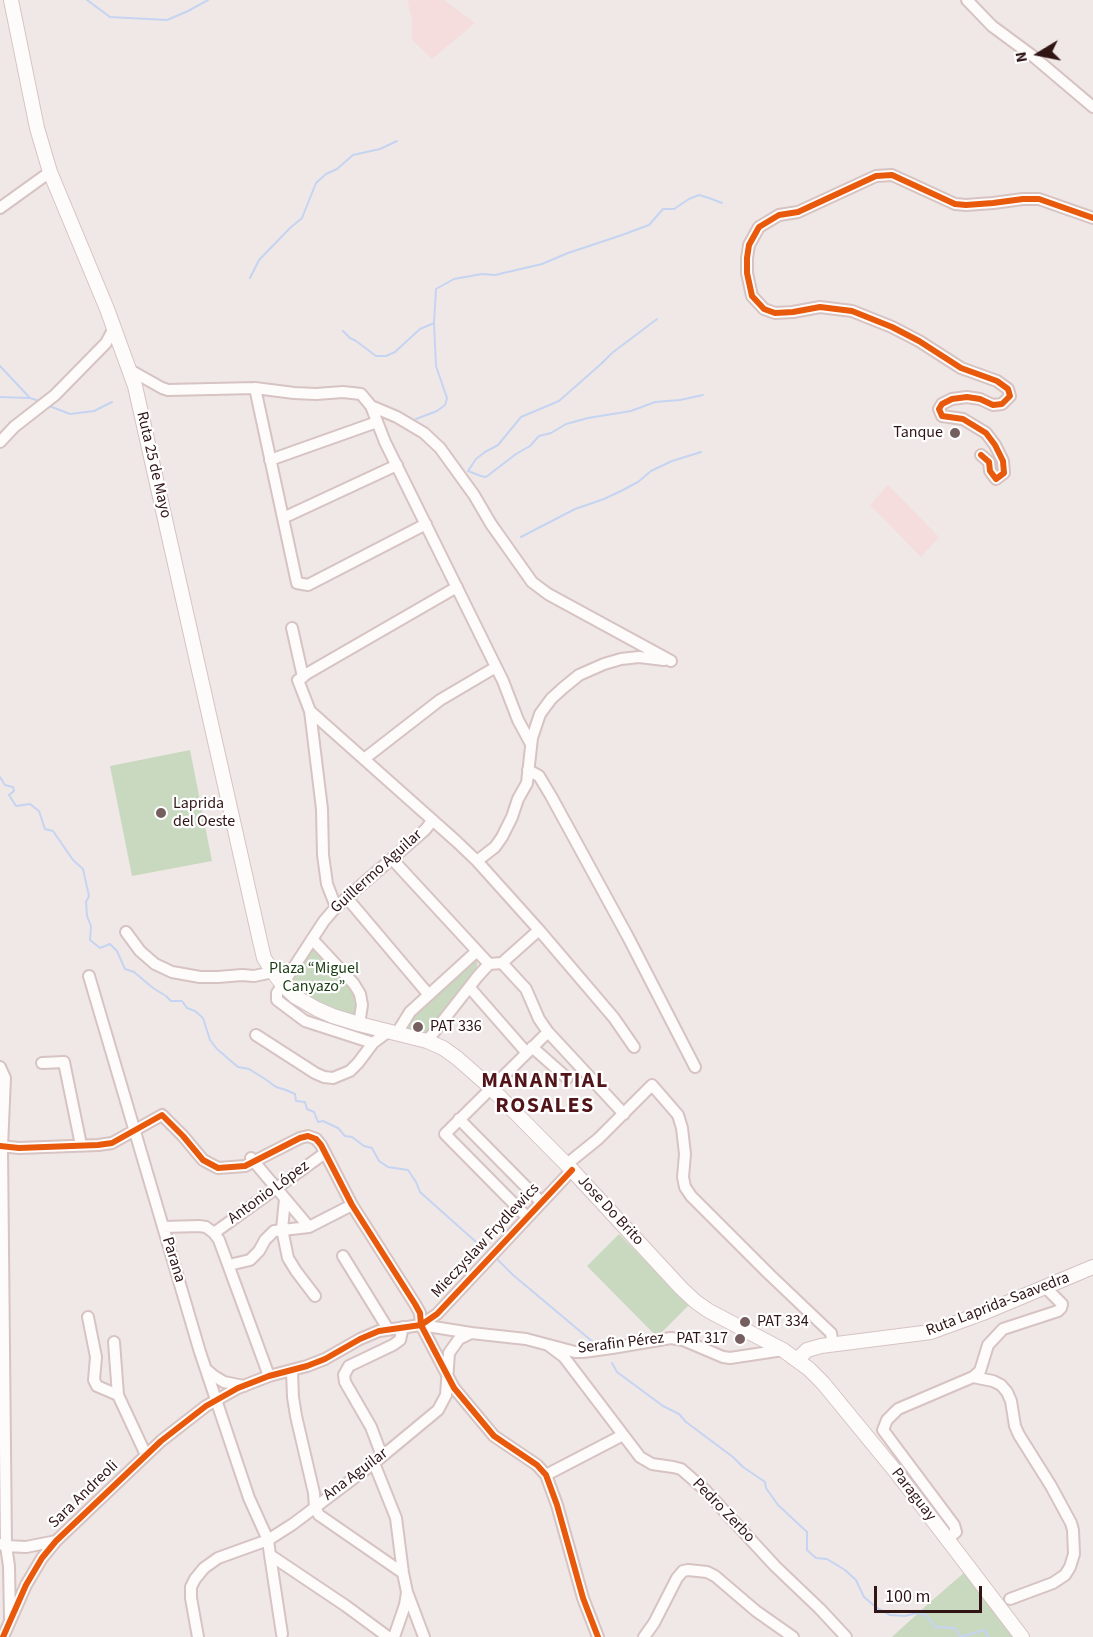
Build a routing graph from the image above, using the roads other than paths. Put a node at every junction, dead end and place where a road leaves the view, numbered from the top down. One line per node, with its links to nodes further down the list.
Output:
1 (10, 0): 4 (main road, Ruta 25 de Mayo)
2 (967, 0): 3 (street)
3 (1093, 107)
4 (50, 172): 5 (street); 7 (main road, Ruta 25 de Mayo)
5 (0, 208)
6 (1093, 218): 13 (street)
7 (114, 328): 8 (main road, Ruta 25 de Mayo); 12 (street)
8 (130, 370): 9 (street); 34 (main road, Ruta 25 de Mayo)
9 (255, 388): 10 (street); 14 (street)
10 (371, 406): 11 (street); 23 (street)
11 (377, 422): 14 (street); 15 (street)
12 (0, 442)
13 (981, 455)
14 (270, 460): 16 (street)
15 (397, 465): 16 (street); 17 (street)
16 (283, 518): 17 (street)
17 (426, 524): 18 (street)
18 (457, 587): 20 (street); 21 (street)
19 (292, 628): 21 (street)
20 (496, 667): 23 (street); 24 (street)
21 (303, 676): 22 (street)
22 (310, 711): 24 (street); 30 (street)
23 (531, 744): 25 (street)
24 (364, 759): 26 (street)
25 (528, 770): 28 (street); 53 (street)
26 (432, 821): 27 (street, Guillermo Aguilar); 28 (street)
27 (392, 859): 29 (street, Guillermo Aguilar); 35 (street)
28 (477, 861): 31 (street)
29 (347, 898): 30 (street, Guillermo Aguilar); 42 (street)
30 (336, 907): 33 (street, Guillermo Aguilar)
31 (539, 930): 36 (street); 49 (street)
32 (126, 932): 38 (street)
33 (312, 939): 40 (street, Guillermo Aguilar); 43 (street)
34 (260, 941): 38 (main road, Jose Do Brito)
35 (477, 951): 37 (street); 42 (street)
36 (502, 963): 37 (street); 45 (street)
37 (489, 964): 41 (street)
38 (273, 972): 40 (main road, Jose Do Brito)
39 (89, 976): 58 (street, Parana)
40 (282, 984): 43 (main road, Jose Do Brito); 48 (street)
41 (470, 988): 47 (street); 50 (street)
42 (429, 995): 44 (street)
43 (359, 1024): 44 (main road, Jose Do Brito)
44 (393, 1032): 47 (main road, Jose Do Brito); 48 (street)
45 (548, 1032): 50 (street); 56 (street)
46 (256, 1035): 48 (street)
47 (427, 1041): 55 (main road, Jose Do Brito)
48 (373, 1043)
49 (634, 1047)
50 (529, 1050): 54 (street); 55 (street)
51 (42, 1063): 59 (street)
52 (0, 1067): 60 (street)
53 (695, 1067)
54 (567, 1078)
55 (490, 1087): 57 (street); 63 (main road, Jose Do Brito)
56 (624, 1114): 63 (street, Mieczyslaw Frydlewics); 85 (street, Mieczyslaw Frydlewics)
57 (459, 1119): 66 (street); 68 (street)
58 (135, 1131): 59 (street); 62 (street); 69 (street, Parana)
59 (81, 1145): 60 (street)
60 (1, 1147): 104 (street)
61 (325, 1153): 62 (street); 64 (street, Antonio López); 67 (street)
62 (252, 1160): 64 (street)
63 (569, 1167): 66 (street, Mieczyslaw Frydlewics); 86 (main road, Jose Do Brito)
64 (276, 1188): 65 (street); 72 (street, Antonio López)
65 (285, 1198): 70 (street); 71 (street)
66 (541, 1202): 68 (street, Mieczyslaw Frydlewics)
67 (352, 1205): 70 (street); 79 (street)
68 (526, 1217): 79 (street, Mieczyslaw Frydlewics)
69 (163, 1227): 72 (street); 88 (street, Parana)
70 (309, 1227): 71 (street)
71 (282, 1229): 74 (street); 77 (street)
72 (214, 1233): 74 (street)
73 (343, 1256): 81 (street)
74 (229, 1265): 91 (street)
75 (1093, 1267): 76 (main road, Ruta Laprida-Saavedra)
76 (1045, 1287): 85 (main road, Ruta Laprida-Saavedra); 92 (street)
77 (315, 1296)
78 (88, 1317): 94 (street)
79 (421, 1325): 80 (street); 82 (street, Serafin Pérez); 90 (street)
80 (404, 1327): 81 (street); 98 (street)
81 (388, 1329): 89 (street)
82 (471, 1333): 84 (street, Serafin Pérez); 90 (street, Ana Aguilar)
83 (114, 1342): 94 (street)
84 (549, 1345): 86 (street, Serafin Pérez); 96 (street, Pedro Zerbo)
85 (833, 1345): 87 (main road, Ruta Laprida-Saavedra)
86 (783, 1350): 87 (main road, Jose Do Brito)
87 (798, 1359): 101 (main road, Paraguay)
88 (205, 1367): 93 (street); 95 (street, Parana)
89 (292, 1371): 91 (street); 100 (street)
90 (447, 1373): 98 (street, Ana Aguilar); 99 (street)
91 (269, 1376): 93 (street)
92 (973, 1377): 101 (street); 108 (street)
93 (244, 1386): 95 (street)
94 (118, 1395): 97 (street)
95 (216, 1400): 97 (street, Sara Andreoli); 103 (street, Parana)
96 (623, 1435): 99 (street); 121 (street, Pedro Zerbo)
97 (146, 1455): 102 (street, Sara Andreoli)
98 (378, 1460): 100 (street, Ana Aguilar); 106 (street)
99 (546, 1475): 117 (street)
100 (315, 1507): 103 (street, Ana Aguilar); 106 (street)
101 (946, 1539): 122 (main road, Paraguay)
102 (56, 1540): 104 (street); 110 (street, Sara Andreoli)
103 (268, 1540): 105 (street, Parana); 111 (street, Ana Aguilar)
104 (3, 1545): 110 (street)
105 (270, 1555): 112 (street, Parana); 114 (street)
106 (403, 1573): 107 (street)
107 (407, 1592): 115 (street); 116 (street)
108 (1010, 1599)
109 (772, 1622): 118 (street); 119 (street); 120 (street)
110 (10, 1623): 113 (street, Sara Andreoli)
111 (196, 1634)
112 (282, 1634)
113 (3, 1637)
114 (388, 1637)
115 (394, 1637)
116 (424, 1637)
117 (598, 1637)
118 (644, 1637)
119 (777, 1637)
120 (792, 1637)
121 (846, 1637)
122 (1022, 1637)

